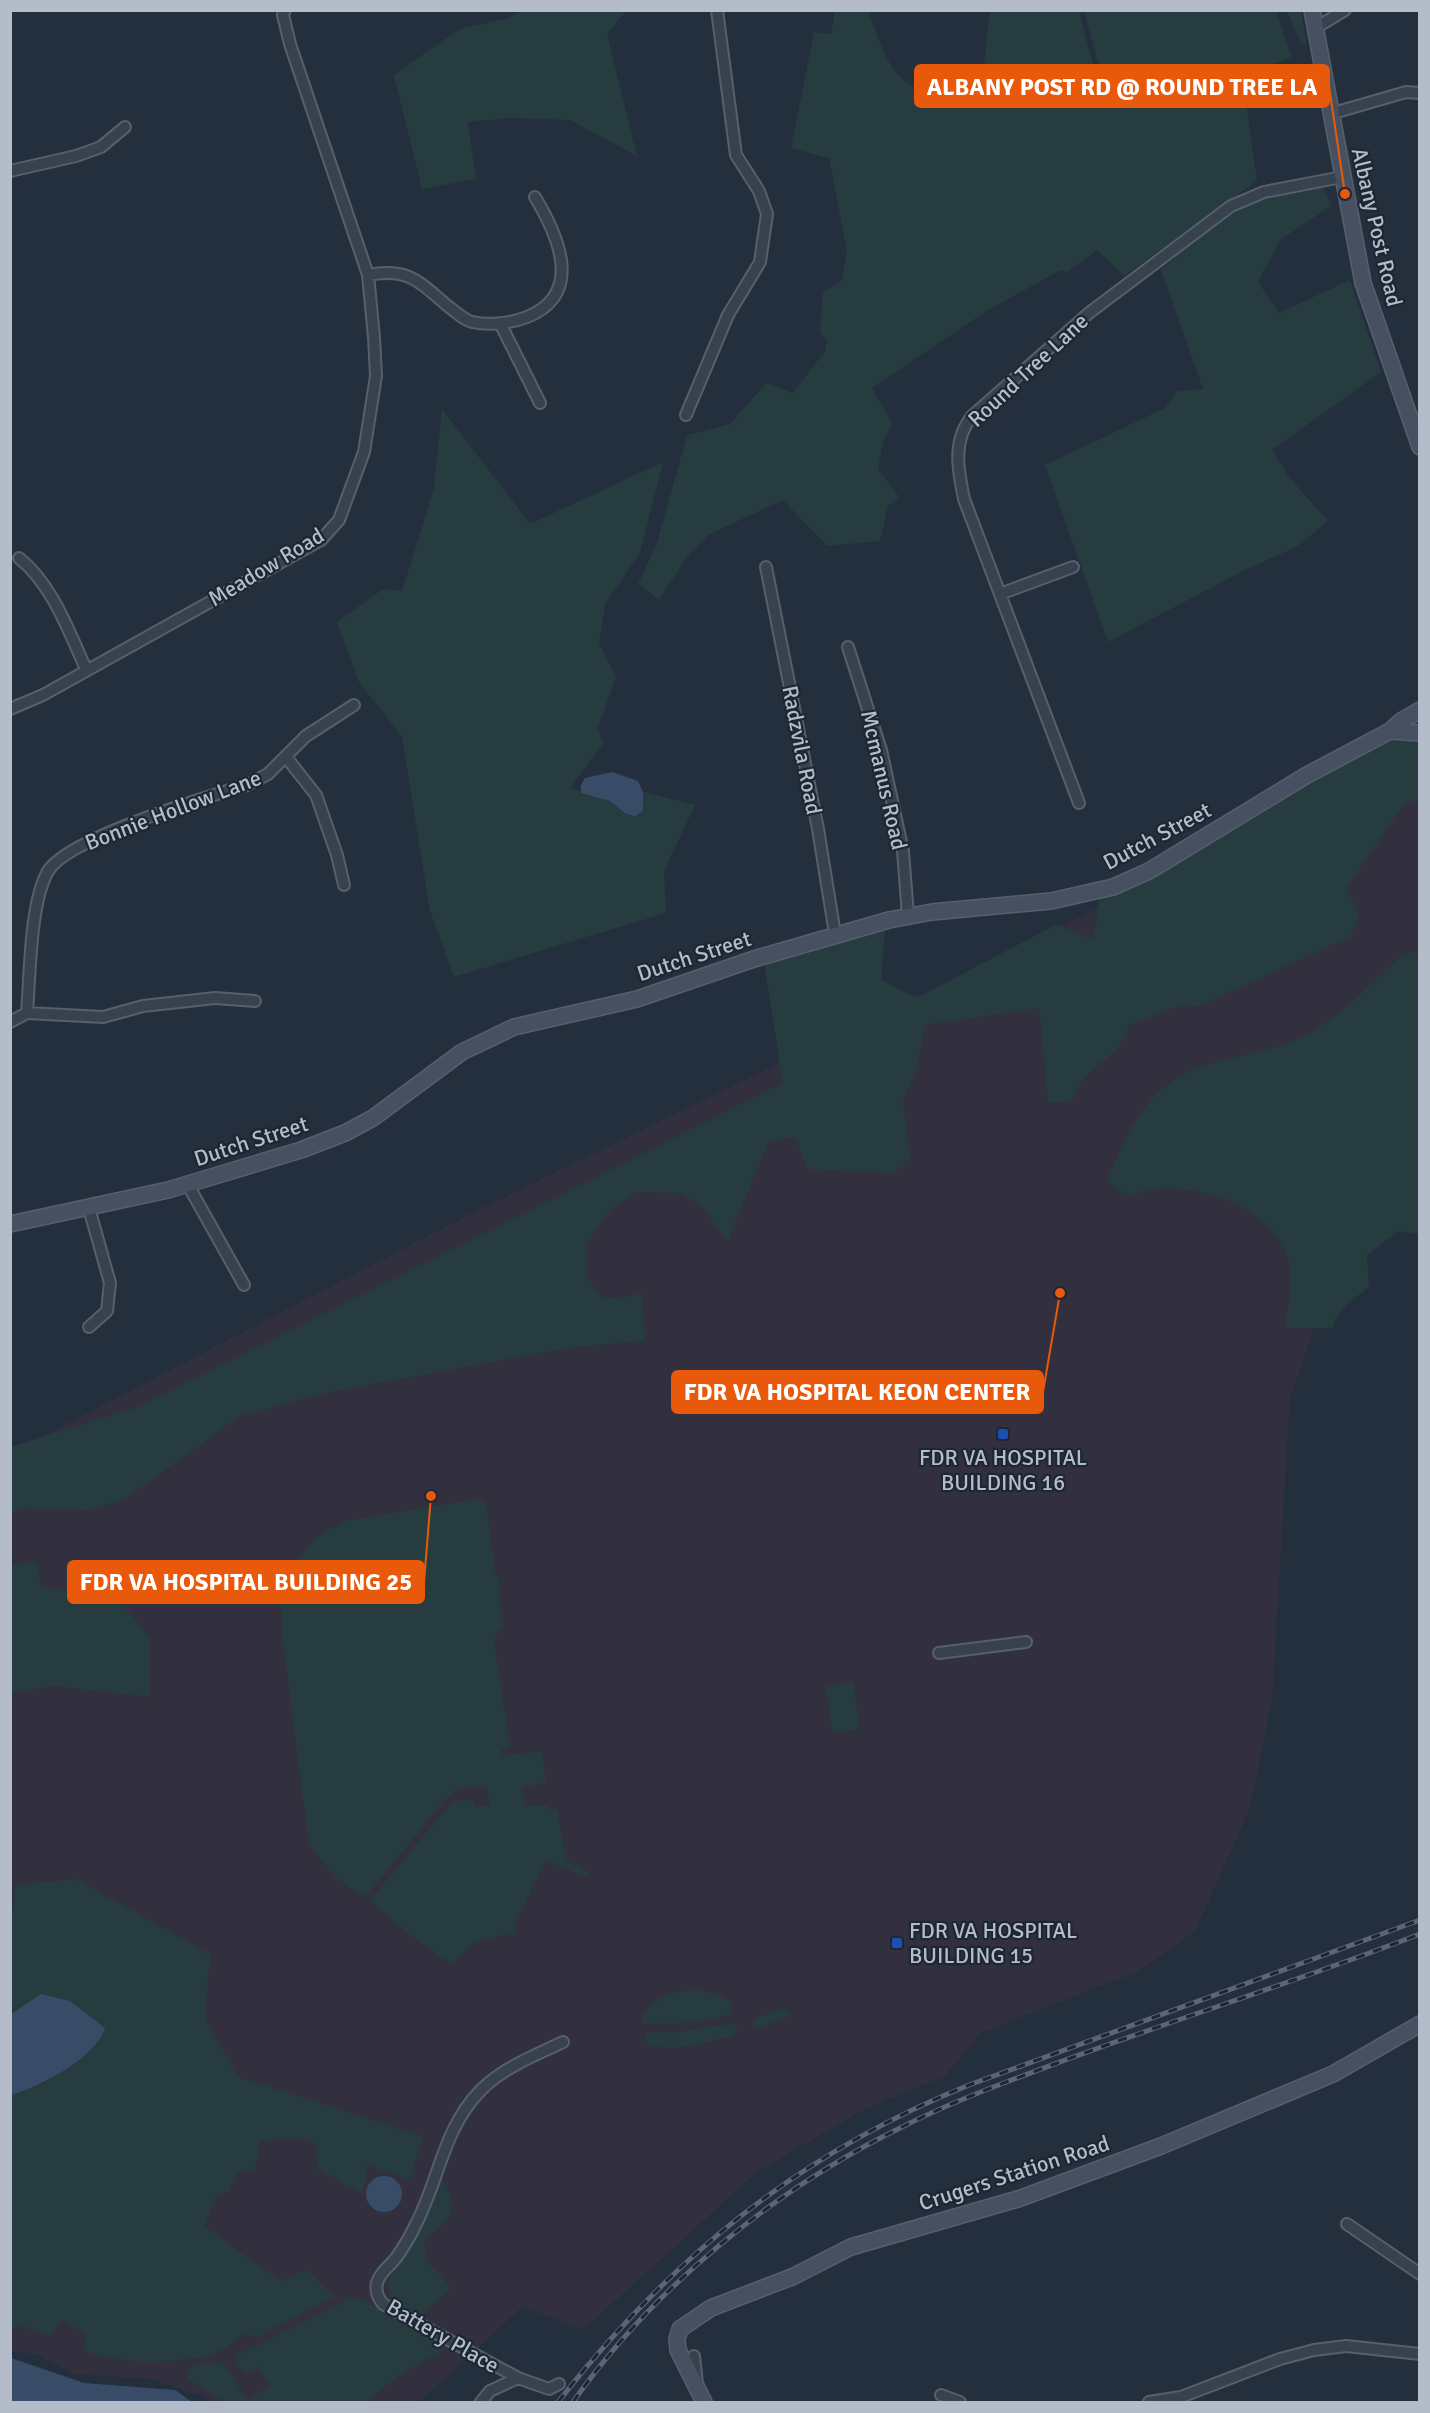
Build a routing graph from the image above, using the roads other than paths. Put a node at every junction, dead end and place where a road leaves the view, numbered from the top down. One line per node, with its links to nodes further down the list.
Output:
1 (285, 10): 12 (street, Meadow Road)
2 (717, 10): 15 (street)
3 (1312, 10): 5 (street, Albany Post Road)
4 (1345, 10): 5 (street)
5 (1314, 29): 7 (street, Albany Post Road)
6 (1419, 93): 7 (street)
7 (1330, 114): 10 (street, Albany Post Road)
8 (125, 127): 9 (street)
9 (10, 171)
10 (1342, 177): 16 (street, Albany Post Road); 20 (street, Round Tree Lane)
11 (535, 197): 13 (street)
12 (368, 275): 13 (street); 22 (street, Meadow Road)
13 (500, 323): 14 (street)
14 (540, 403)
15 (686, 415)
16 (1419, 447)
17 (19, 558): 22 (street)
18 (766, 567): 32 (street, Radzvila Road)
19 (1073, 567): 20 (street)
20 (1000, 594): 29 (street, Round Tree Lane)
21 (848, 647): 31 (street, Mcmanus Road)
22 (86, 669): 24 (street, Meadow Road)
23 (354, 705): 28 (street, Bonnie Hollow Lane)
24 (10, 709)
25 (1419, 710): 26 (street, Dutch Street)
26 (1390, 731): 27 (street); 31 (street, Dutch Street)
27 (1419, 733)
28 (286, 757): 30 (street); 34 (street, Bonnie Hollow Lane)
29 (1079, 803)
30 (344, 885)
31 (908, 916): 32 (street, Dutch Street)
32 (835, 934): 36 (street, Dutch Street)
33 (255, 1001): 34 (street)
34 (27, 1013): 35 (street)
35 (10, 1022)
36 (188, 1185): 37 (street, Dutch Street); 39 (street)
37 (89, 1208): 38 (street, Dutch Street); 40 (street)
38 (10, 1224)
39 (244, 1285)
40 (89, 1327)
41 (1026, 1642): 42 (street)
42 (939, 1653)
43 (1419, 2024): 52 (street, Crugers Station Road)
44 (563, 2042): 49 (street, Battery Place)
45 (1347, 2224): 46 (street)
46 (1419, 2274)
47 (1419, 2354): 55 (street)
48 (694, 2356): 52 (street)
49 (518, 2378): 50 (street, Battery Place); 53 (street, Battery Place)
50 (559, 2384)
51 (941, 2395): 54 (street)
52 (701, 2396)
53 (481, 2403)
54 (960, 2403)
55 (1149, 2403)

